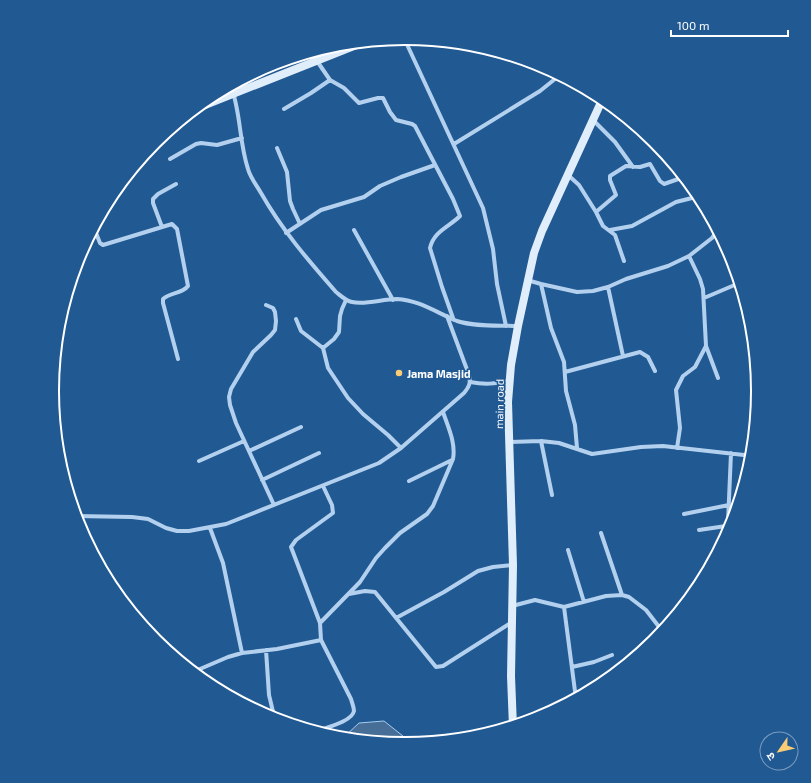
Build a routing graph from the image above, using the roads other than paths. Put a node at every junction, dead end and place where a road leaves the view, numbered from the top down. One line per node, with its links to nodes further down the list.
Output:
1 (407, 45): 12 (street)
2 (338, 52): 3 (main road)
3 (317, 60): 5 (street); 6 (main road)
4 (555, 79): 12 (street)
5 (330, 80): 9 (street); 15 (street)
6 (243, 86)
7 (233, 90): 11 (street)
8 (600, 105): 10 (main road, main road)
9 (284, 109)
10 (593, 120): 16 (street); 17 (main road, main road)
11 (242, 138): 14 (street); 26 (street)
12 (454, 144): 42 (street)
13 (277, 148): 22 (street)
14 (170, 159)
15 (436, 165): 22 (street); 40 (street)
16 (633, 167): 18 (street); 21 (street)
17 (568, 175): 21 (street); 31 (main road, main road)
18 (678, 179)
19 (176, 184): 23 (street)
20 (693, 198): 25 (street)
21 (596, 212): 25 (street)
22 (300, 224): 26 (street)
23 (162, 226): 27 (street); 47 (street)
24 (354, 230): 37 (street)
25 (610, 230): 30 (street)
26 (286, 233): 36 (street)
27 (97, 235)
28 (714, 235): 29 (street)
29 (689, 256): 34 (street); 35 (street)
30 (624, 260)
31 (527, 280): 32 (street); 43 (main road, main road)
32 (541, 284): 34 (street); 49 (street)
33 (735, 285): 35 (street)
34 (608, 287): 46 (street)
35 (704, 298): 44 (street)
36 (346, 300): 37 (street); 45 (street)
37 (393, 300): 39 (street)
38 (266, 305): 55 (street)
39 (447, 316): 40 (street); 52 (street)
40 (453, 318): 42 (street)
41 (296, 319): 45 (street)
42 (506, 326): 43 (street)
43 (518, 326): 51 (main road, main road)
44 (706, 346): 50 (street); 60 (street)
45 (323, 348): 58 (street)
46 (623, 356): 48 (street); 49 (street)
47 (178, 359)
48 (656, 371)
49 (565, 372): 59 (street)
50 (718, 378)
51 (510, 380): 52 (street); 57 (main road, main road)
52 (470, 382): 53 (street)
53 (443, 412): 58 (street); 65 (street)
54 (301, 427): 61 (street)
55 (244, 441): 61 (street); 66 (street)
56 (541, 441): 57 (street); 59 (street); 70 (street)
57 (510, 442): 81 (main road, main road)
58 (401, 448): 69 (street)
59 (577, 448): 60 (street)
60 (677, 448): 63 (street)
61 (249, 451): 67 (street)
62 (319, 453): 67 (street)
63 (730, 453): 64 (street); 72 (street)
64 (746, 455)
65 (453, 459): 68 (street); 82 (street)
66 (199, 461)
67 (262, 480): 71 (street)
68 (409, 480)
69 (323, 486): 71 (street); 89 (street)
70 (552, 495)
71 (274, 505): 77 (street)
72 (729, 505): 73 (street); 75 (street)
73 (684, 514)
74 (82, 516): 77 (street)
75 (728, 518)
76 (725, 526): 78 (street)
77 (210, 528): 93 (street)
78 (699, 530)
79 (601, 533): 83 (street)
80 (568, 550): 84 (street)
81 (513, 565): 85 (main road, main road); 87 (street)
82 (348, 594): 87 (street); 89 (street)
83 (622, 595): 84 (street); 90 (street)
84 (584, 602): 86 (street)
85 (512, 606): 86 (street); 88 (main road, main road)
86 (564, 607): 95 (street)
87 (396, 618): 88 (street)
88 (512, 621): 99 (main road, main road)
89 (320, 623): 91 (street)
90 (659, 627)
91 (321, 640): 92 (street); 100 (street)
92 (266, 650): 93 (street); 98 (street)
93 (242, 653): 96 (street)
94 (612, 655): 95 (street)
95 (572, 667): 97 (street)
96 (199, 669)
97 (575, 694)
98 (273, 712)
99 (513, 721)
100 (325, 728)

